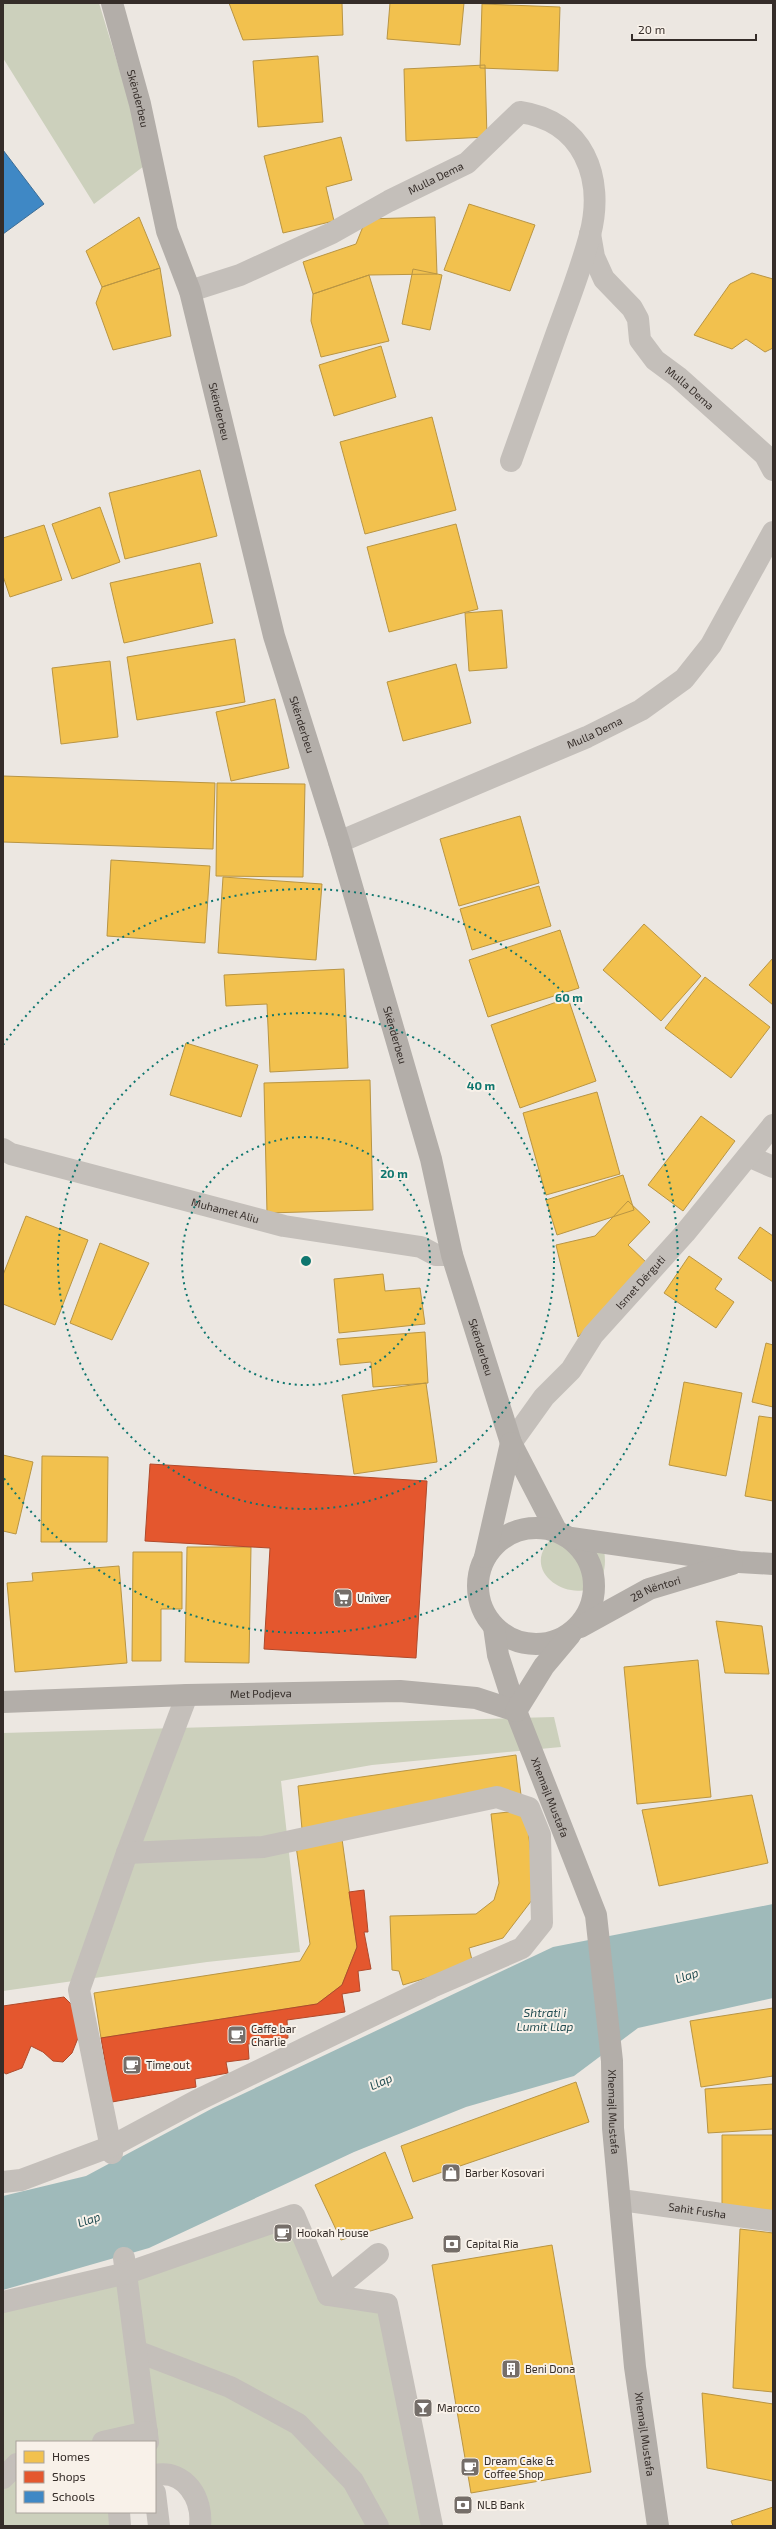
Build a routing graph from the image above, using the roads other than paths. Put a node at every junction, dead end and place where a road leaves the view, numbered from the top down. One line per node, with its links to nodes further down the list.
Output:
1 (112, 3): 3 (main road, Skënderbeu)
2 (590, 234): 3 (street, Mulla Dema); 4 (street, Mulla Dema); 5 (street, Mulla Dema)
3 (190, 291): 7 (main road, Skënderbeu)
4 (511, 461)
5 (773, 470)
6 (773, 532): 7 (street, Mulla Dema)
7 (340, 842): 12 (main road, Skënderbeu)
8 (773, 1125): 10 (street, Ismet Dërguti)
9 (3, 1149): 12 (street, Muhamet Aliu)
10 (748, 1156): 11 (street); 13 (street, Ismet Dërguti)
11 (773, 1167)
12 (452, 1255): 13 (main road, Skënderbeu)
13 (511, 1443): 14 (main road, Skënderbeu); 15 (main road)
14 (563, 1534): 15 (main road); 16 (main road, 28 Nëntori); 19 (main road)
15 (485, 1558): 18 (main road)
16 (739, 1562): 17 (main road, 28 Nëntori); 19 (main road, 28 Nëntori)
17 (773, 1564)
18 (494, 1627): 19 (main road); 22 (main road, Xhemajl Mustafa)
19 (574, 1631): 22 (main road)
20 (187, 1695): 21 (main road, Met Podjeva); 22 (main road, Met Podjeva); 23 (street)
21 (3, 1702)
22 (516, 1711): 26 (main road, Xhemajl Mustafa)
23 (127, 1853): 24 (street); 24 (street)
24 (112, 2150): 25 (street)
25 (3, 2182)
26 (621, 2200): 27 (street, Sahit Fusha); 47 (main road, Xhemajl Mustafa)
27 (773, 2221)
28 (378, 2254): 30 (street)
29 (126, 2265): 30 (street); 31 (street); 32 (street)
30 (328, 2295): 46 (street)
31 (3, 2302)
32 (136, 2351): 33 (street); 45 (street)
33 (148, 2437): 34 (street)
34 (113, 2441)
35 (16, 2463): 37 (street)
36 (16, 2464): 39 (street)
37 (3, 2465)
38 (156, 2475): 44 (street)
39 (3, 2478)
40 (156, 2500): 43 (street)
41 (119, 2513): 42 (street)
42 (120, 2526)
43 (160, 2526)
44 (200, 2526)
45 (378, 2526)
46 (432, 2526)
47 (658, 2526)

